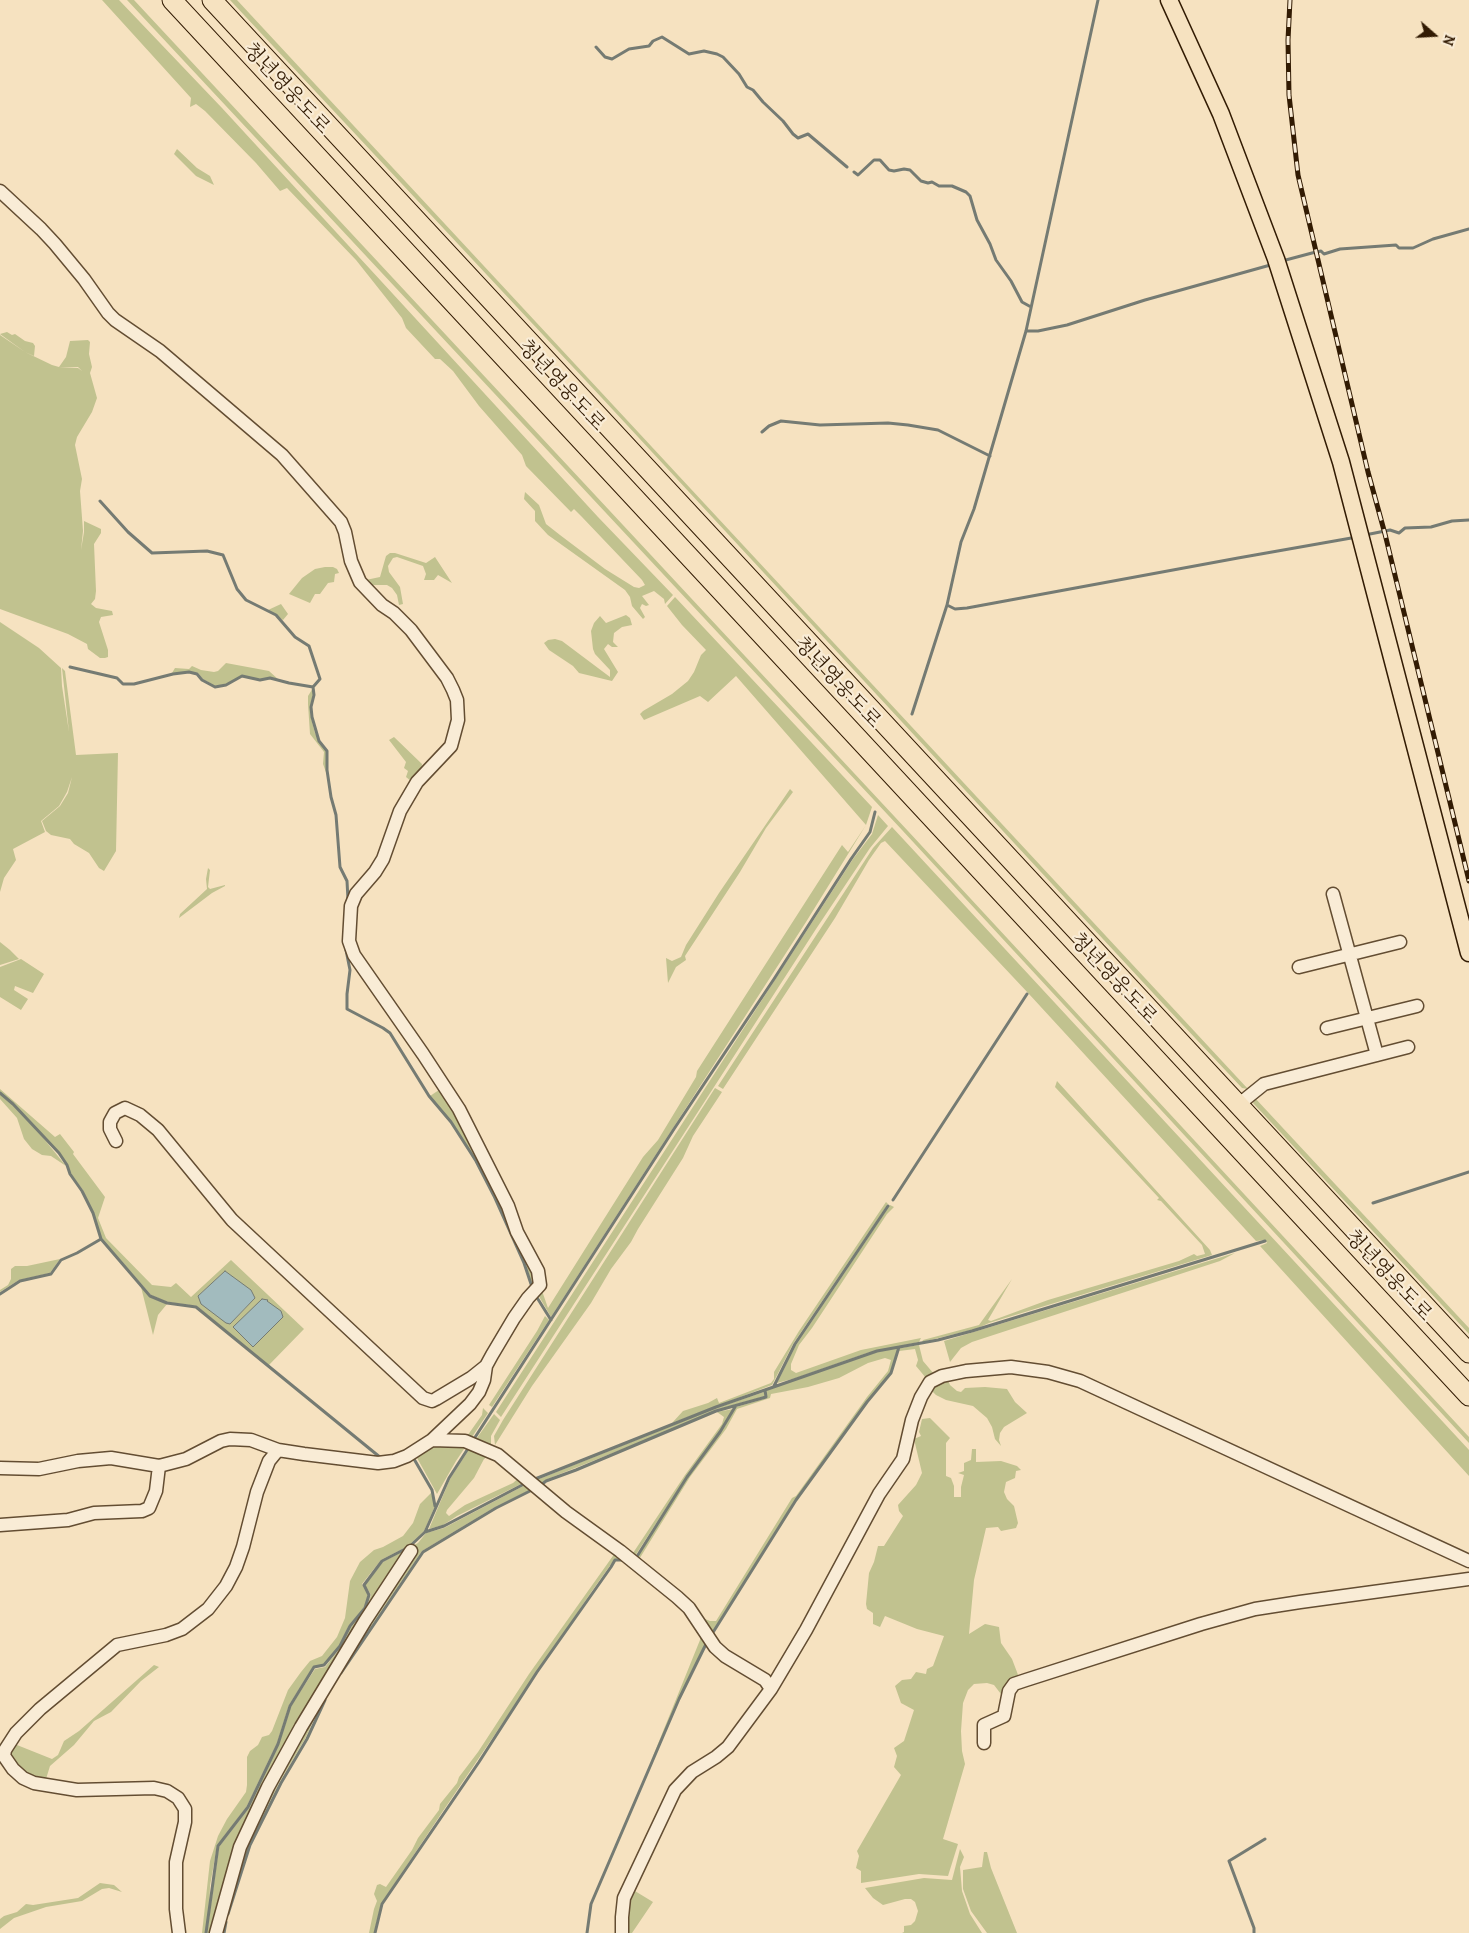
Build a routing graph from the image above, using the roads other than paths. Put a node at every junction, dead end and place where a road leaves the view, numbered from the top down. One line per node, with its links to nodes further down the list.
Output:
1 (172, 0): 19 (highway, 청년영웅도로)
2 (212, 0): 15 (highway, 청년영웅도로)
3 (1169, 0): 7 (main road)
4 (0, 191): 18 (street)
5 (1333, 894): 8 (street)
6 (1400, 942): 8 (street)
7 (1469, 953)
8 (1350, 954): 9 (street); 11 (street)
9 (1300, 967)
10 (1417, 1006): 11 (street)
11 (1367, 1018): 12 (street); 14 (street)
12 (1327, 1028)
13 (1408, 1047): 14 (street)
14 (1377, 1056): 15 (street)
15 (1238, 1105): 17 (highway, 청년영웅도로)
16 (116, 1140): 18 (street)
17 (1469, 1353)
18 (486, 1366): 20 (street)
19 (1469, 1396)
20 (432, 1440): 21 (street); 28 (street)
21 (278, 1450): 22 (street); 30 (street)
22 (159, 1466): 23 (street); 24 (street)
23 (0, 1468)
24 (0, 1525)
25 (411, 1551): 31 (street)
26 (1469, 1561): 28 (street)
27 (1469, 1579): 29 (street)
28 (771, 1689): 32 (street)
29 (984, 1744)
30 (179, 1933)
31 (216, 1933)
32 (622, 1933)

